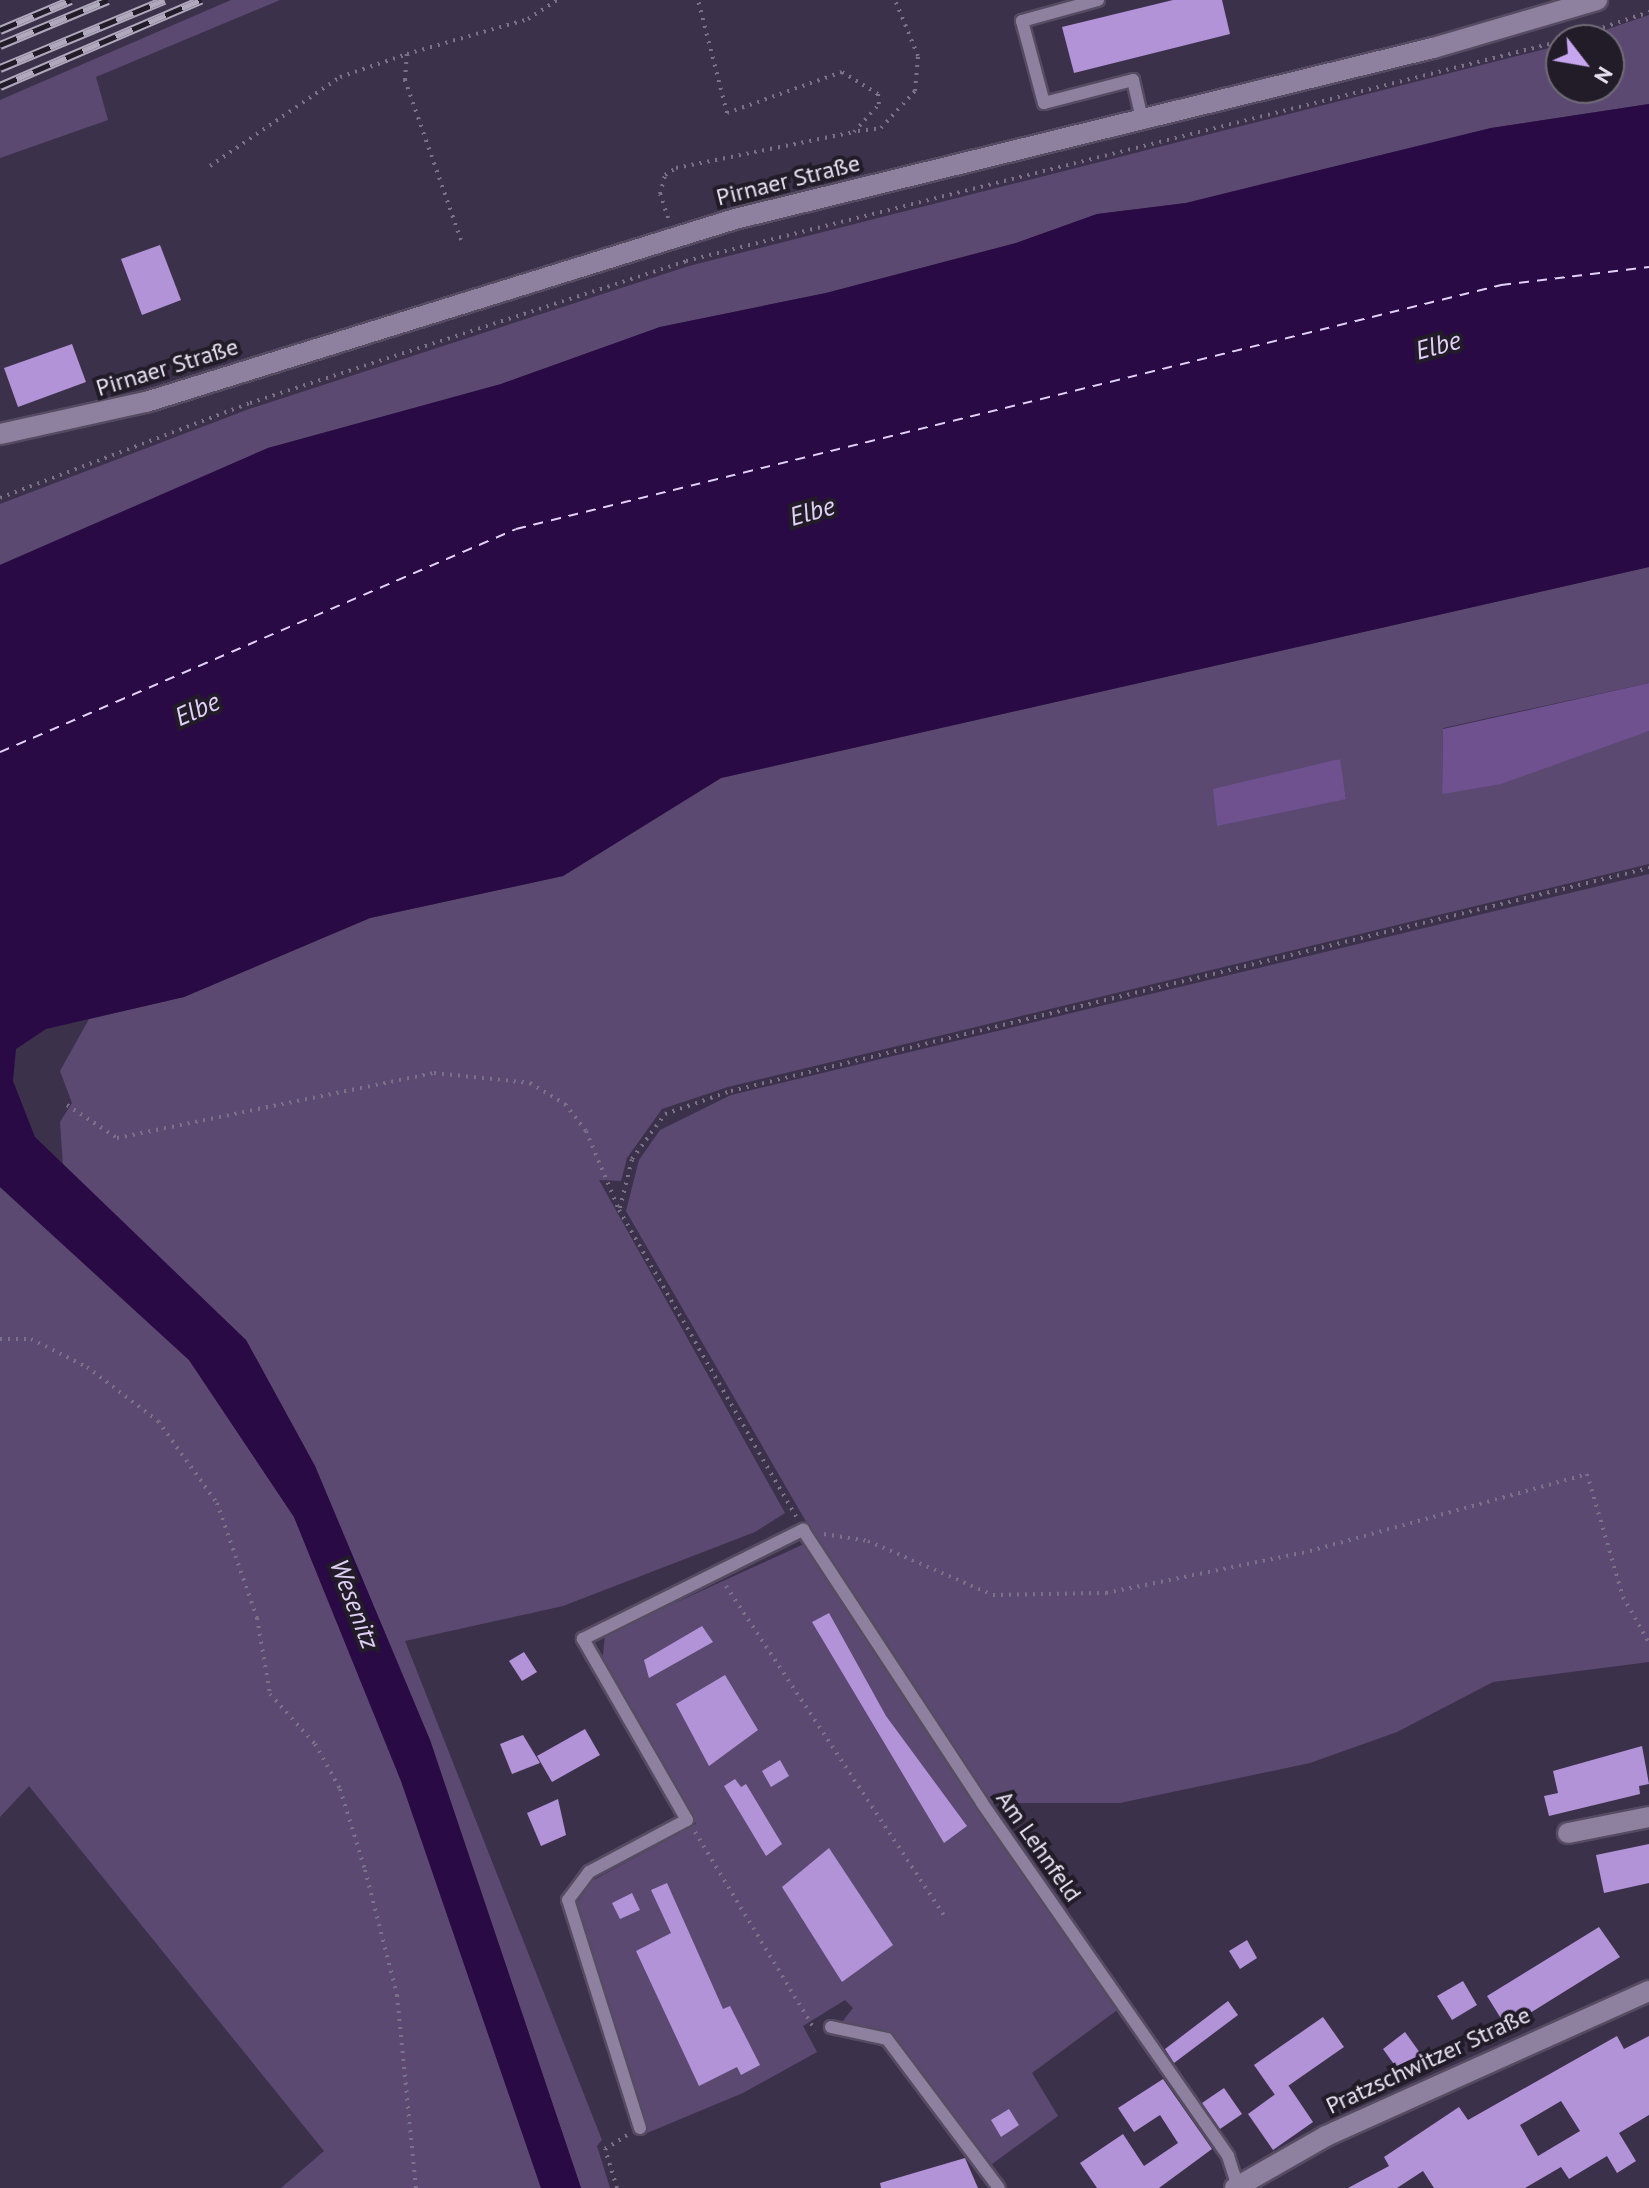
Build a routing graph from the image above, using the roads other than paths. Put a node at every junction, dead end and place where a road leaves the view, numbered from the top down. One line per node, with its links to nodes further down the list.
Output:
1 (1098, 0): 3 (lane)
2 (1597, 0): 3 (street, Pirnaer Straße)
3 (1142, 118): 4 (street, Pirnaer Straße)
4 (0, 434)
5 (1649, 1817): 6 (street)
6 (1568, 1833)
7 (1649, 1991): 10 (street, Pratzschwitzer Straße)
8 (831, 2027): 11 (lane)
9 (640, 2128): 10 (lane, Am Lehnfeld)
10 (1236, 2187)
11 (999, 2188)

